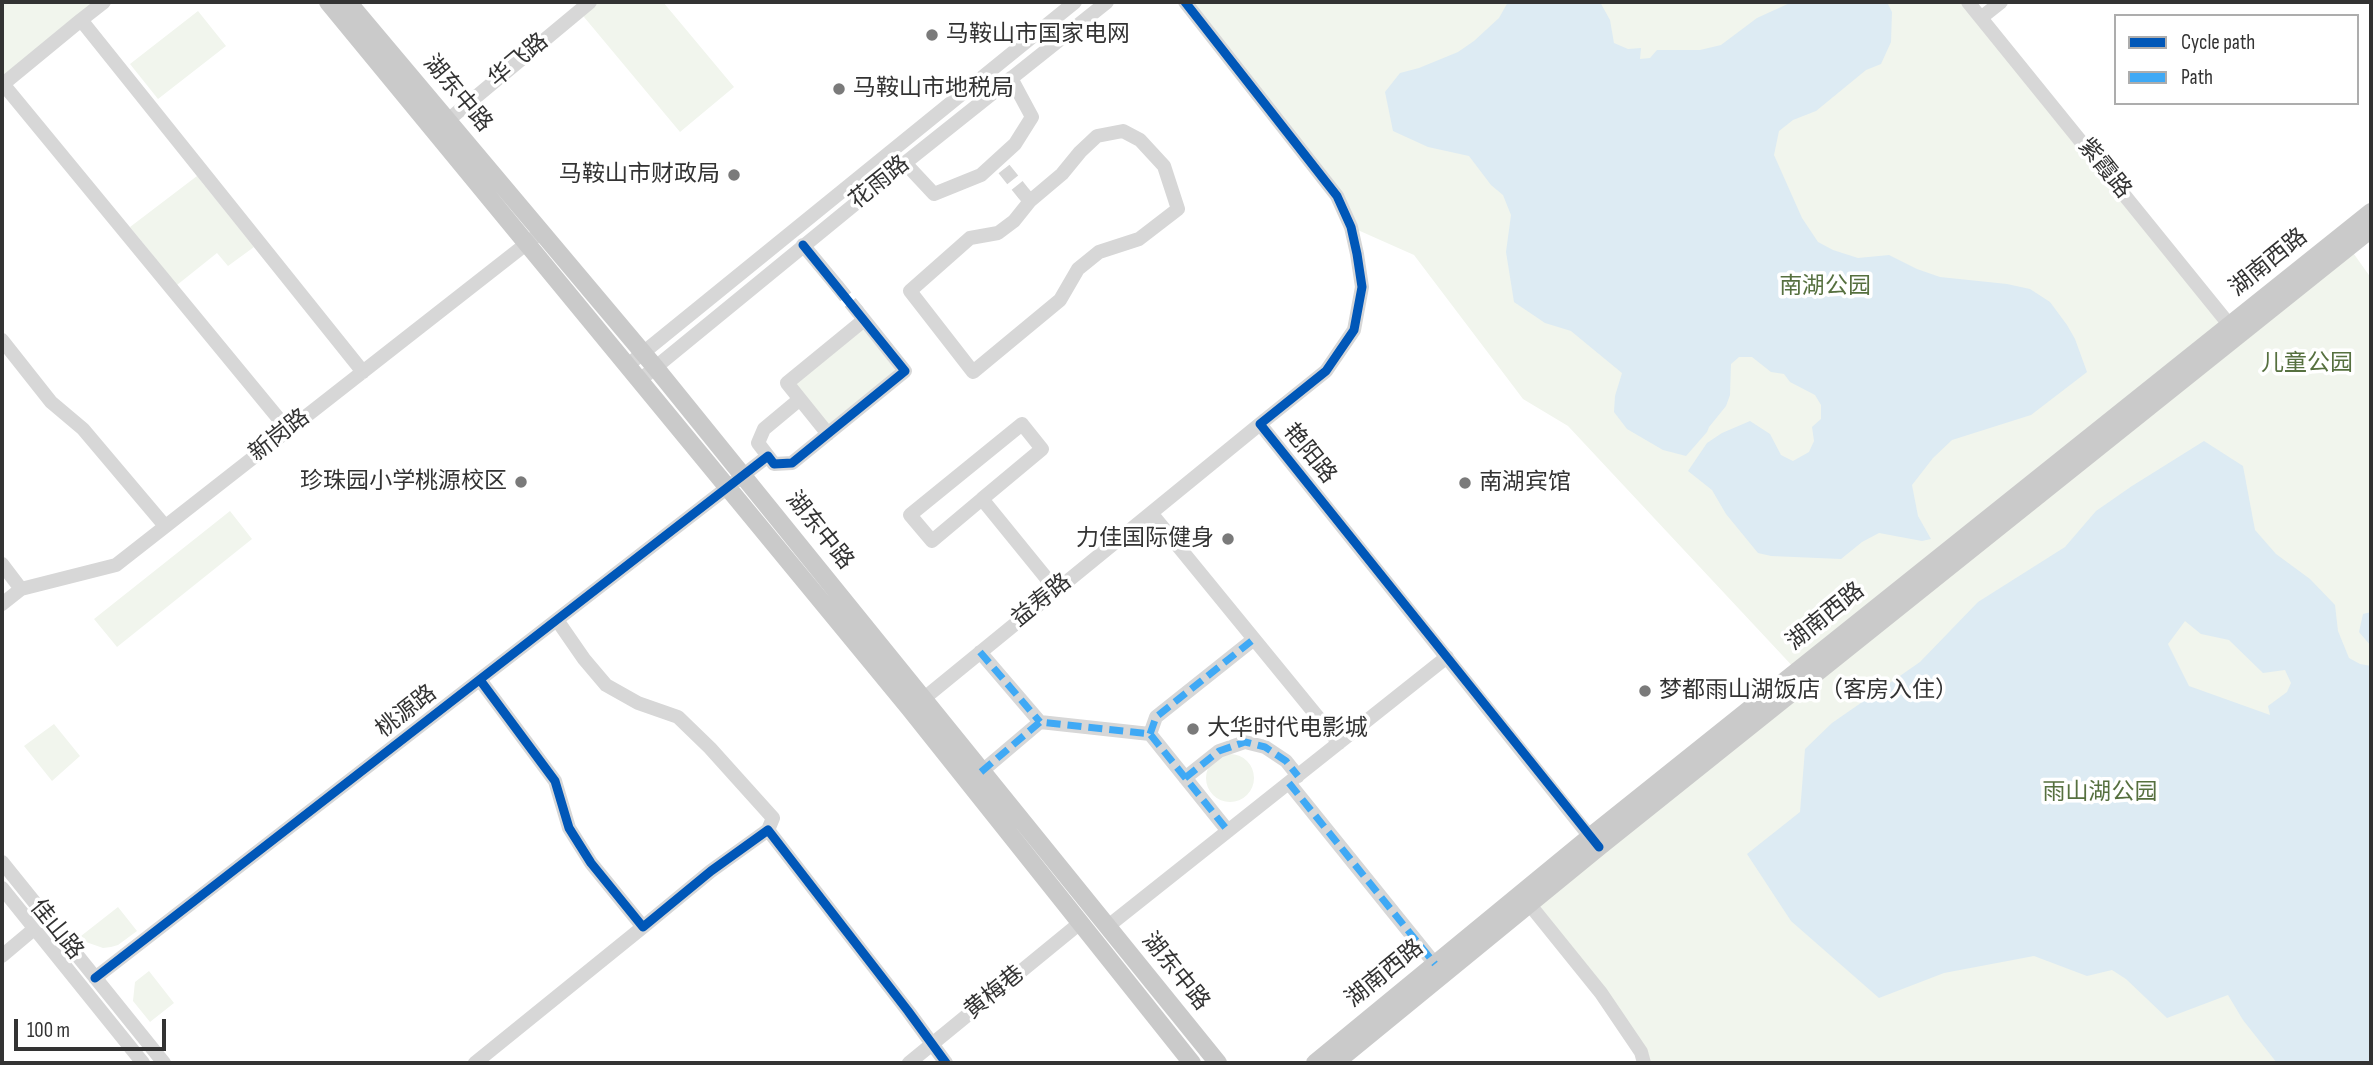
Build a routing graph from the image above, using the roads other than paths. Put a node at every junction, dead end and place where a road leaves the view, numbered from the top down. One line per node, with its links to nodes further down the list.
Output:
1 (104, 2): 11 (street)
2 (328, 2): 20 (main road, 湖东中路)
3 (348, 2): 14 (main road, 湖东中路)
4 (590, 2): 14 (street, 华飞路)
5 (1074, 2): 25 (street)
6 (1107, 2): 12 (street, 花雨路)
7 (1185, 2): 31 (street, 艳阳路)
8 (1968, 2): 10 (street, 紫霞路)
9 (2001, 2): 10 (street)
10 (1982, 17): 23 (street, 紫霞路)
11 (80, 20): 13 (street); 28 (street)
12 (1011, 78): 15 (street, 花雨路); 15 (street)
13 (2, 84): 32 (street)
14 (447, 121): 19 (main road, 湖东中路)
15 (905, 163): 21 (street, 花雨路)
16 (1027, 198): 16 (street)
17 (2371, 212): 23 (main road, 湖南西路)
18 (2371, 229): 23 (main road, 湖南西路)
19 (542, 232): 20 (street, 新岗路); 25 (main road, 湖东中路)
20 (527, 244): 26 (main road, 湖东中路); 28 (street, 新岗路)
21 (803, 245): 22 (street); 27 (street, 花雨路)
22 (837, 286)
23 (2235, 331): 58 (main road, 湖南西路)
24 (2, 340): 39 (street)
25 (643, 353): 26 (street); 27 (main road, 湖东中路)
26 (628, 365): 29 (main road, 湖东中路)
27 (655, 367): 29 (street, 花雨路); 35 (main road, 湖东中路)
28 (363, 372): 32 (street, 新岗路)
29 (640, 380): 36 (main road, 湖东中路)
30 (800, 399): 33 (street); 33 (street); 34 (street)
31 (1260, 424): 38 (street, 益寿路); 47 (street, 艳阳路)
32 (288, 430): 39 (street, 新岗路)
33 (828, 434): 34 (street)
34 (768, 456): 35 (street, 桃源路)
35 (743, 476): 36 (street, 桃源路); 49 (main road, 湖东中路)
36 (728, 488): 44 (street, 桃源路); 62 (main road, 湖东中路)
37 (982, 499): 37 (street); 42 (street)
38 (1150, 513): 42 (street, 益寿路); 45 (street)
39 (165, 526): 41 (street, 新岗路)
40 (2, 564): 41 (street)
41 (21, 589): 43 (street, 新岗路)
42 (1056, 590): 46 (street, 益寿路)
43 (2, 604)
44 (557, 620): 48 (street, 桃源路); 56 (street)
45 (1254, 639): 51 (street); 52 (street)
46 (980, 652): 49 (street, 益寿路); 50 (street)
47 (1447, 657): 52 (street); 58 (street, 艳阳路)
48 (480, 680): 63 (street); 68 (street, 桃源路)
49 (922, 700): 53 (main road, 湖东中路)
50 (1040, 722): 51 (street); 53 (street)
51 (1150, 734): 54 (street)
52 (1339, 743): 55 (street)
53 (981, 772): 64 (main road, 湖东中路)
54 (1185, 778): 55 (street); 57 (street)
55 (1293, 779): 57 (street); 67 (street)
56 (768, 830): 63 (street); 69 (street)
57 (1228, 831): 64 (street)
58 (1595, 842): 61 (main road, 湖南西路); 67 (main road, 湖南西路)
59 (2, 862): 68 (street, 佳山路)
60 (2, 888): 65 (street, 佳山路)
61 (1530, 905): 78 (main road, 湖南西路); 79 (street)
62 (1080, 923): 69 (street, 黄梅巷); 75 (main road, 湖东中路)
63 (643, 927): 72 (street)
64 (1107, 927): 76 (main road, 湖东中路)
65 (34, 929): 66 (street); 70 (street, 佳山路)
66 (2, 956)
67 (1435, 964): 77 (main road, 湖南西路)
68 (96, 978): 71 (street, 佳山路)
69 (932, 1044): 73 (street, 黄梅巷); 74 (street)
70 (143, 1063)
71 (164, 1063)
72 (475, 1063)
73 (909, 1063)
74 (946, 1063)
75 (1192, 1063)
76 (1218, 1063)
77 (1315, 1063)
78 (1335, 1063)
79 (1644, 1063)

